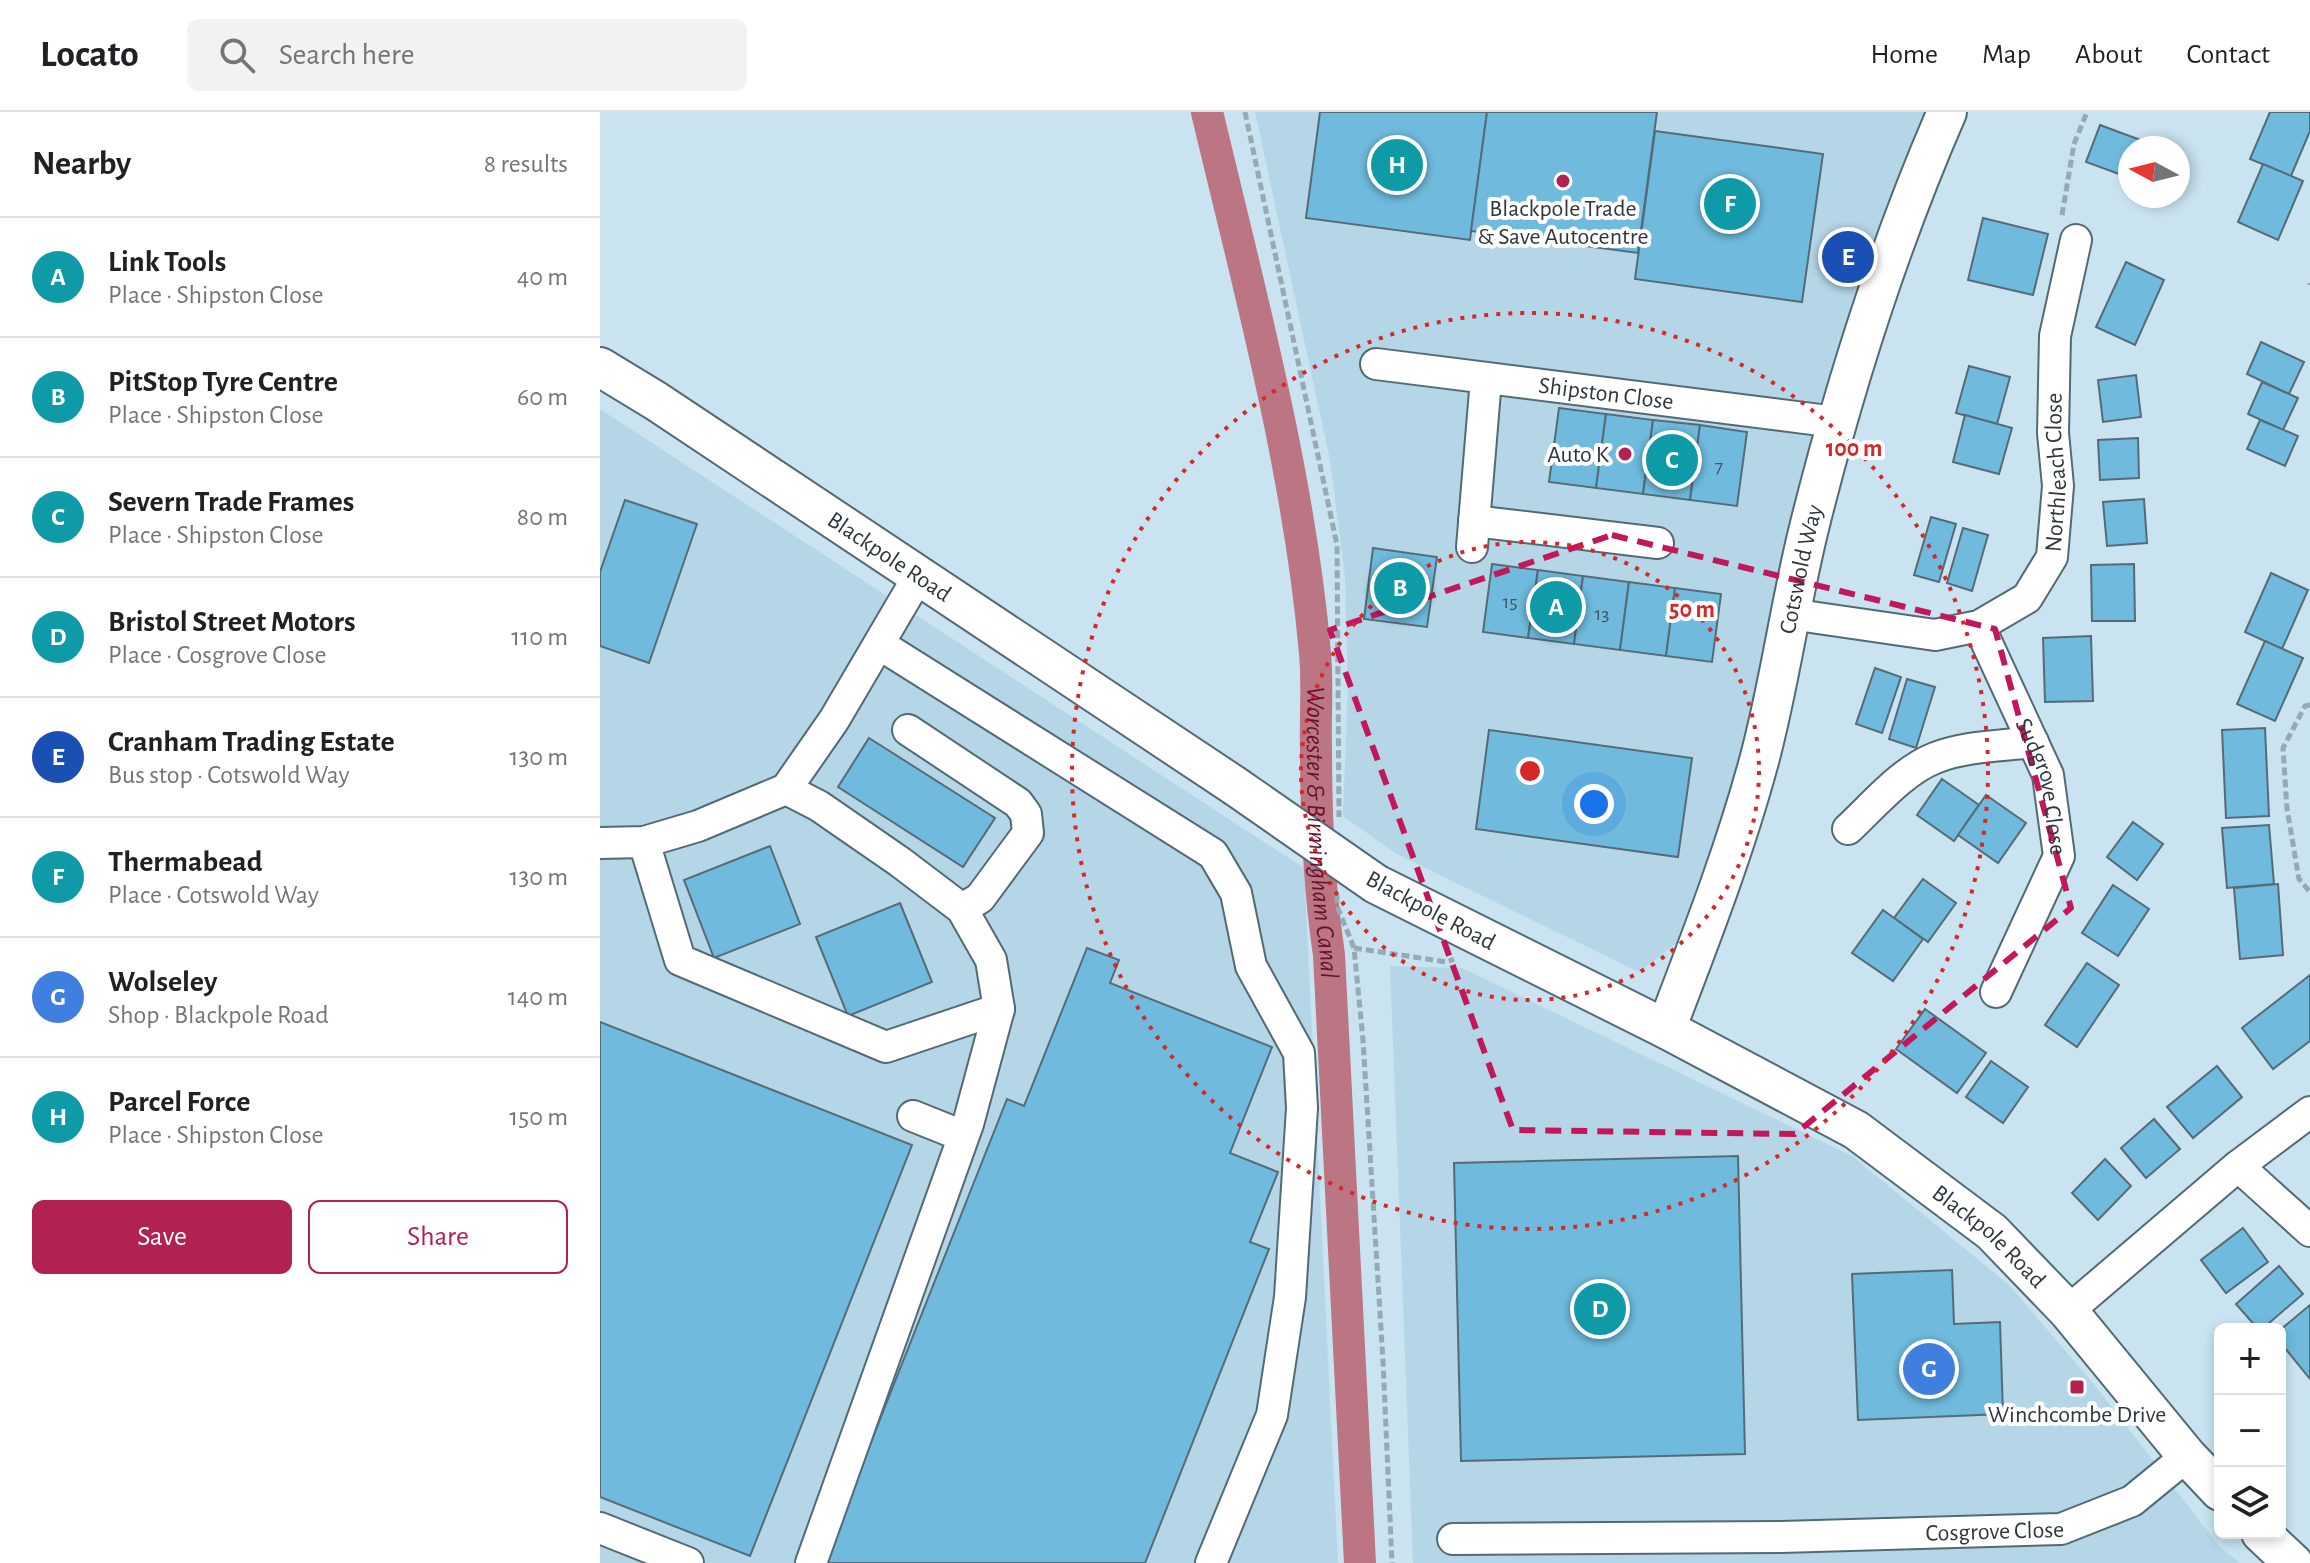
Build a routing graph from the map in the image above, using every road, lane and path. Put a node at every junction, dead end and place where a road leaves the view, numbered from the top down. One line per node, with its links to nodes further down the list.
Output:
1 (1245, 112): 18 (path)
2 (1947, 112): 8 (main road, Cotswold Way)
3 (2087, 112): 4 (path)
4 (2076, 240): 12 (street, Northleach Close)
5 (1376, 364): 7 (street, Shipston Close)
6 (600, 367): 10 (main road, Blackpole Road)
7 (1486, 379): 8 (street, Shipston Close); 9 (street)
8 (1836, 422): 11 (main road, Cotswold Way)
9 (1658, 543)
10 (918, 577): 13 (street); 26 (main road, Blackpole Road, bridge)
11 (1790, 614): 12 (street, Northleach Close); 30 (main road, Cotswold Way)
12 (1979, 626): 16 (street, Sudgrove Close)
13 (879, 644): 17 (street); 45 (street)
14 (2310, 705): 23 (path)
15 (908, 730): 25 (street)
16 (2033, 742): 19 (street); 28 (street, Sudgrove Close)
17 (786, 789): 20 (street); 25 (street)
18 (1340, 804)
19 (1848, 829)
20 (644, 842): 21 (street); 29 (street)
21 (600, 843): 22 (street)
22 (600, 849)
23 (2310, 892)
24 (1337, 906): 27 (path)
25 (962, 909): 29 (street)
26 (1497, 945): 27 (path); 30 (main road, Blackpole Road)
27 (1354, 948): 46 (path)
28 (1996, 992)
29 (999, 1009): 33 (street)
30 (1666, 1029): 36 (main road, Blackpole Road)
31 (2310, 1112): 34 (street)
32 (913, 1116): 33 (street)
33 (963, 1136): 44 (street)
34 (2238, 1166): 35 (street); 36 (street)
35 (2310, 1231)
36 (2068, 1311): 37 (main road, Blackpole Road)
37 (2187, 1456): 38 (main road, Blackpole Road); 42 (street, Cosgrove Close)
38 (2214, 1485)
39 (600, 1528): 43 (street)
40 (1453, 1539): 42 (street, Cosgrove Close)
41 (2267, 1539): 47 (main road)
42 (1781, 1550)
43 (688, 1563)
44 (811, 1563)
45 (1211, 1563)
46 (1392, 1563)
47 (2293, 1563)

